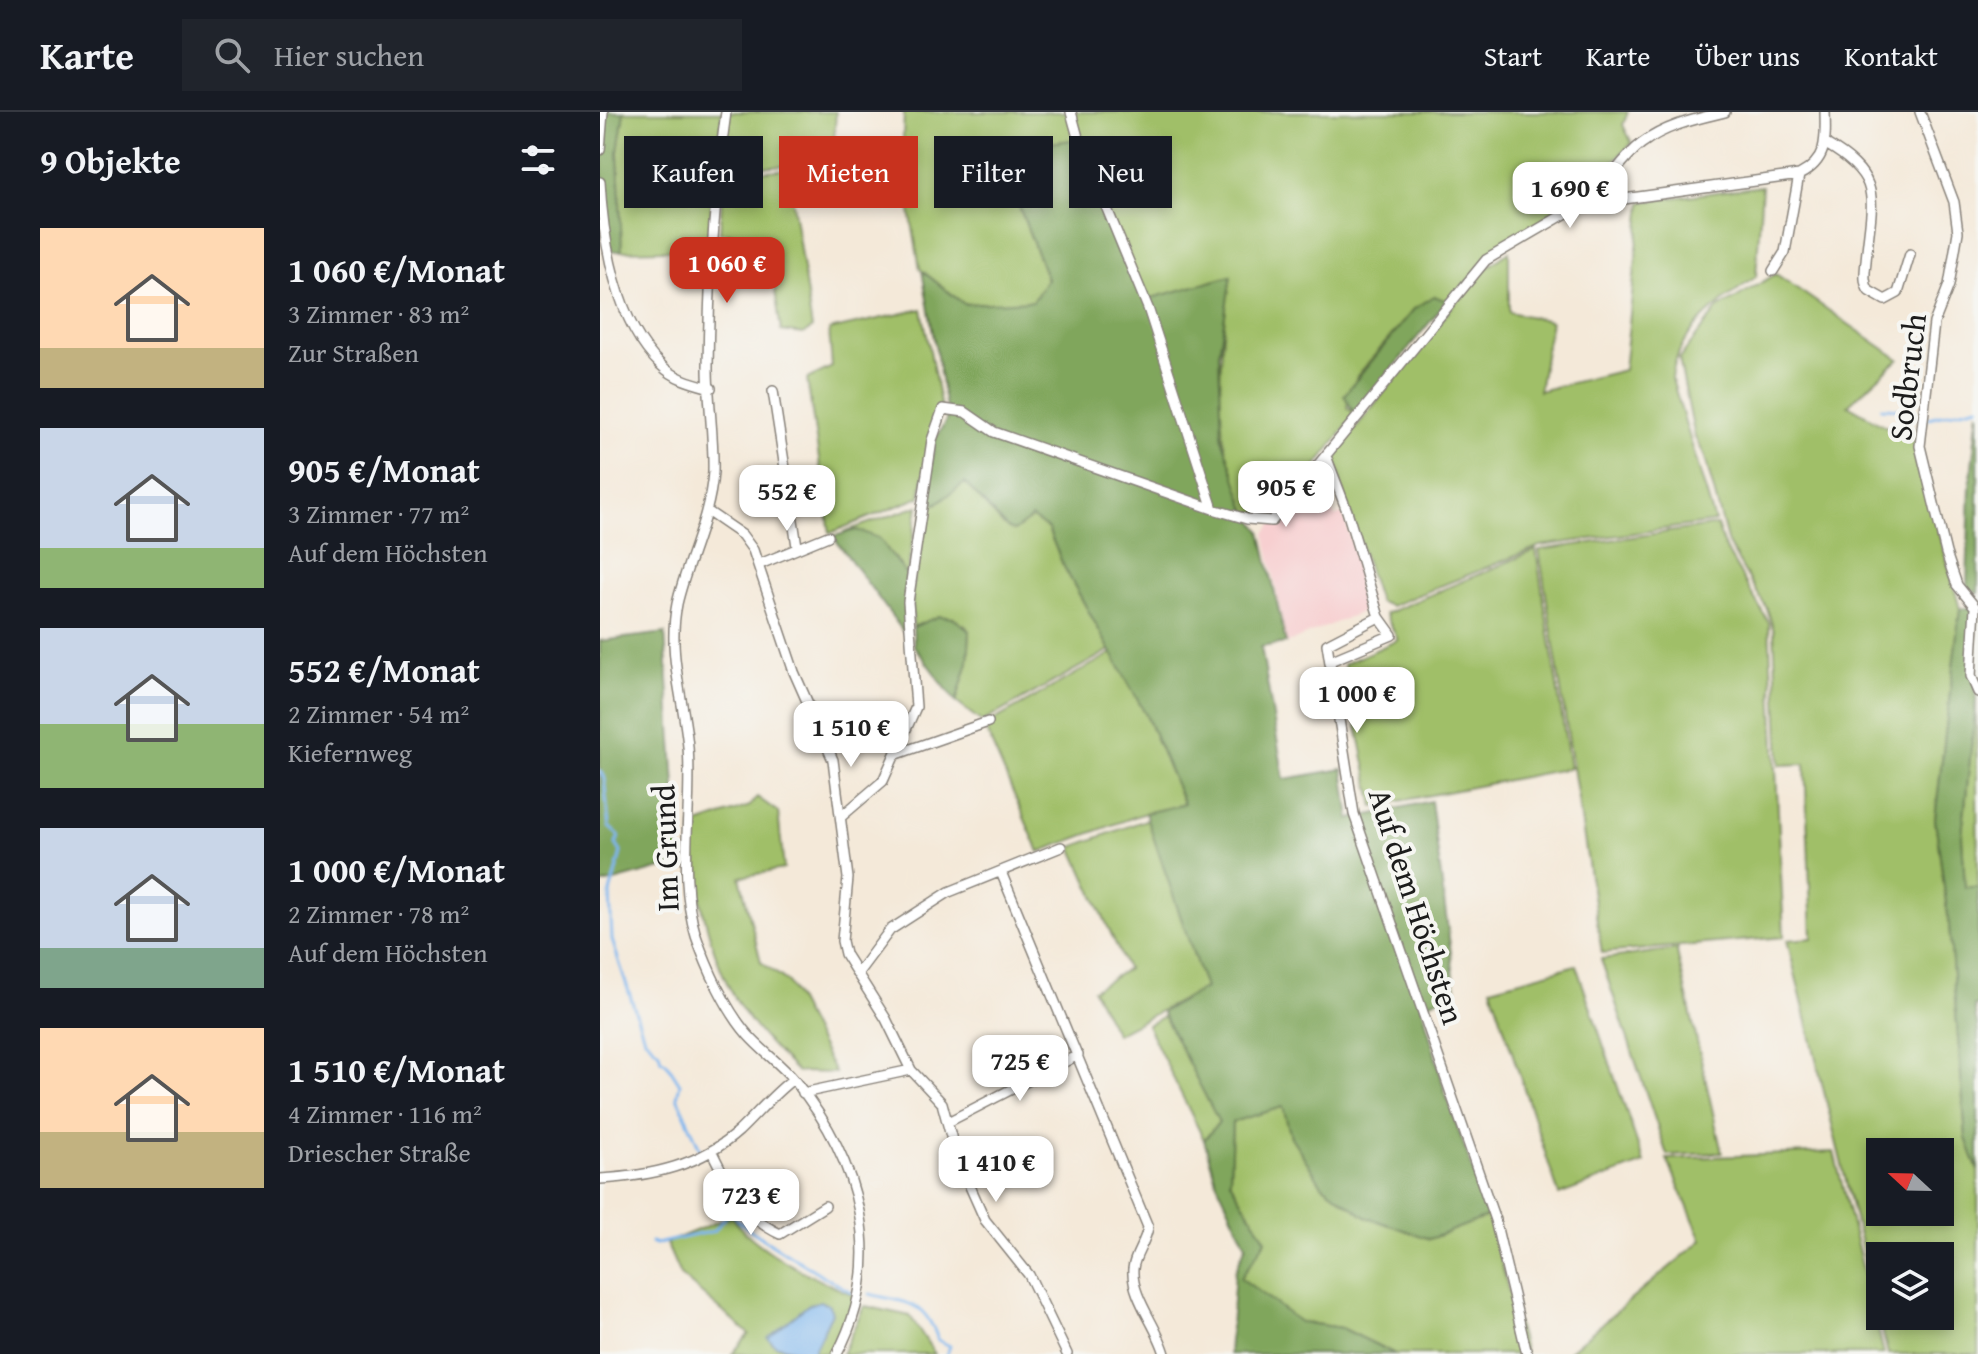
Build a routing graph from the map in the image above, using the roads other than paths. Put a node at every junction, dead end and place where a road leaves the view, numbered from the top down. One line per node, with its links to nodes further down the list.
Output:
1 (603, 112): 8 (street)
2 (726, 112): 14 (street, Im Grund)
3 (1071, 112): 17 (street)
4 (1725, 112): 11 (street)
5 (1825, 112): 7 (street)
6 (1920, 112): 24 (street, Sodbruch)
7 (1826, 144): 9 (street); 12 (street)
8 (600, 150)
9 (1799, 175): 11 (street); 13 (street)
10 (600, 182): 14 (street)
11 (1580, 205): 16 (street)
12 (1910, 254)
13 (1773, 271)
14 (711, 388): 18 (street, Im Grund)
15 (773, 391): 20 (street)
16 (1326, 456): 17 (street); 22 (street)
17 (1213, 509): 26 (street)
18 (707, 511): 21 (street); 33 (street, Im Grund)
19 (828, 536): 20 (street)
20 (797, 546): 21 (street)
21 (760, 564): 27 (street)
22 (1379, 617): 23 (street); 23 (street)
23 (1330, 661): 42 (street, Auf dem Höchsten)
24 (1978, 692)
25 (988, 722): 26 (street)
26 (897, 754): 27 (street)
27 (842, 816): 30 (street)
28 (1061, 847): 29 (street)
29 (1001, 872): 30 (street); 31 (street)
30 (857, 974): 32 (street)
31 (1078, 1055): 35 (street); 41 (street)
32 (911, 1070): 34 (street); 35 (street)
33 (793, 1079): 34 (street, Im Grund); 36 (street)
34 (803, 1093): 39 (street, Im Grund)
35 (948, 1122): 40 (street)
36 (712, 1152): 37 (street); 38 (street)
37 (600, 1179)
38 (825, 1206)
39 (837, 1354)
40 (1067, 1354)
41 (1165, 1354)
42 (1527, 1354)

